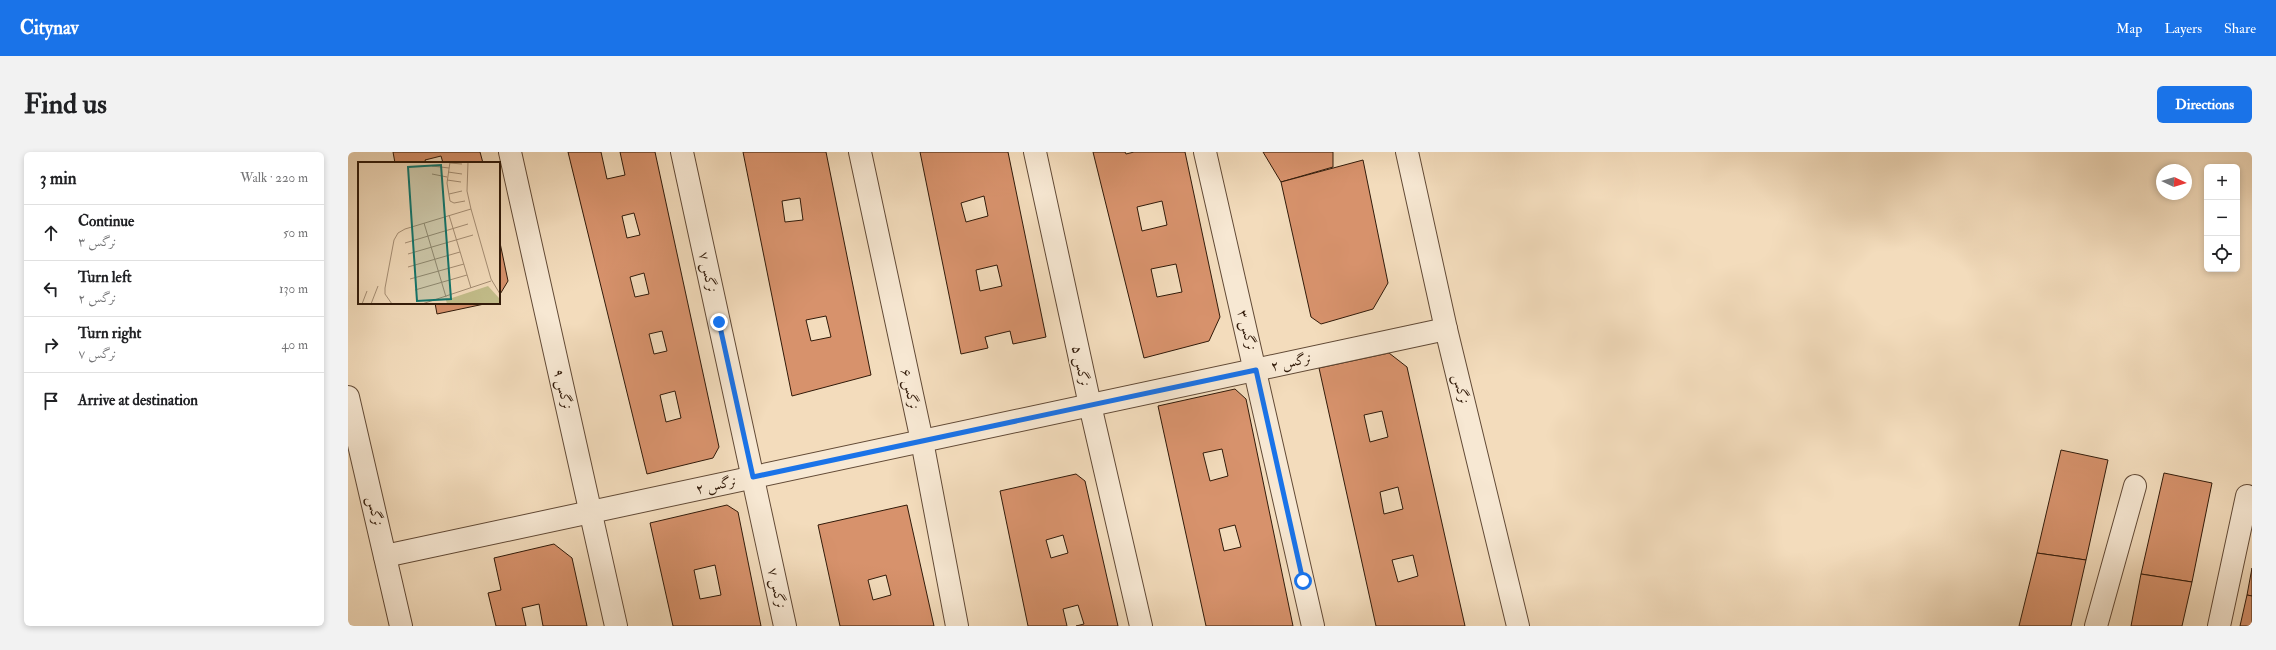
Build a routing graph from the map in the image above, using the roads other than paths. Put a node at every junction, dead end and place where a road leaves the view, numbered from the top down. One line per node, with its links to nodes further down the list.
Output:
1 (510, 152): 15 (street, نرگس ۹)
2 (682, 152): 12 (street, نرگس ۷)
3 (860, 152): 11 (street, نرگس ۶)
4 (1035, 152): 10 (street, نرگس ۵)
5 (1205, 152): 8 (street, نرگس ۳)
6 (1407, 152): 7 (street, نرگس)
7 (1446, 329): 8 (street, نرگس ۲); 23 (street, نرگس)
8 (1256, 370): 10 (street, نرگس ۲); 22 (street, نرگس ۳)
9 (348, 397): 16 (street, نرگس)
10 (1090, 405): 11 (street, نرگس ۲); 21 (street, نرگس ۵)
11 (922, 441): 12 (street, نرگس ۲); 20 (street, نرگس ۶)
12 (753, 477): 15 (street, نرگس ۲); 19 (street, نرگس ۷)
13 (2134, 486): 24 (street)
14 (2247, 496): 25 (street)
15 (591, 512): 16 (street, نرگس ۲); 18 (street, نرگس ۹)
16 (385, 556): 17 (street, نرگس)
17 (401, 626)
18 (616, 626)
19 (785, 626)
20 (957, 626)
21 (1141, 626)
22 (1313, 626)
23 (1518, 626)
24 (2096, 626)
25 (2219, 626)

